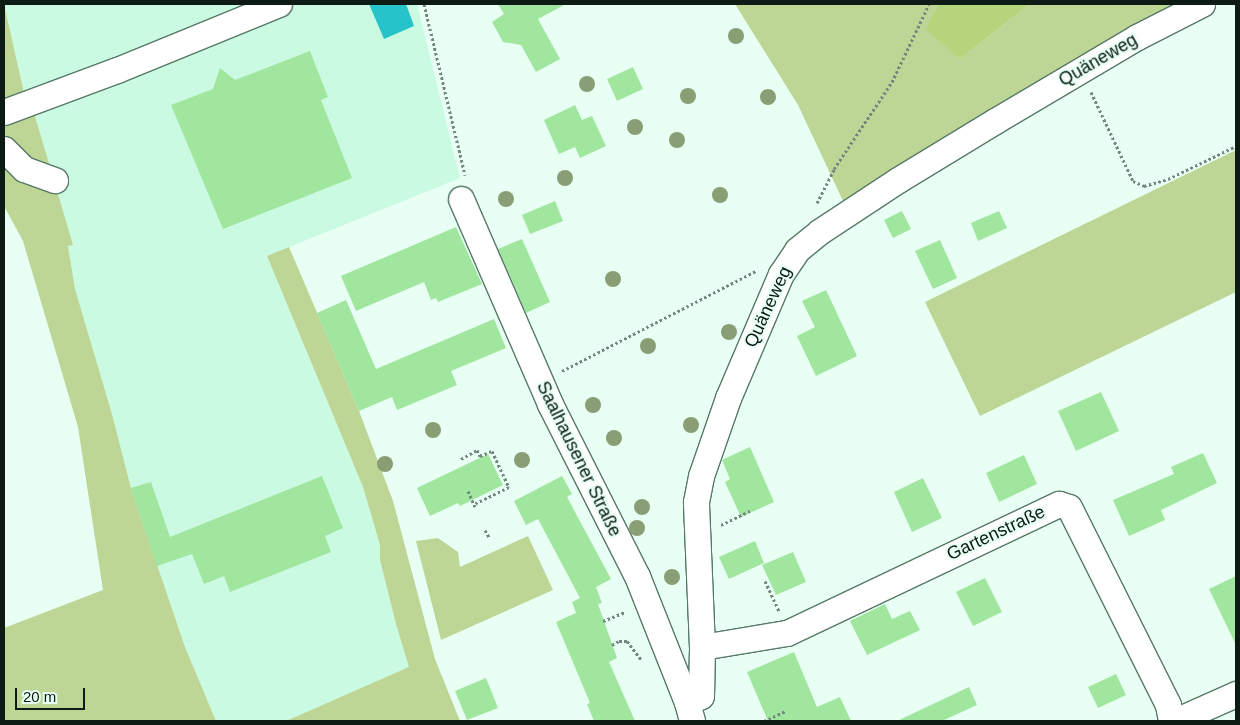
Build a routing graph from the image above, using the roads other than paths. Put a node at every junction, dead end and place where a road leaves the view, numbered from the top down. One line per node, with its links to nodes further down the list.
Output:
1 (279, 4): 3 (street)
2 (1202, 4): 7 (street, Quäneweg)
3 (4, 112)
4 (4, 149): 5 (street)
5 (54, 180)
6 (461, 199): 9 (street, Saalhausener Straße)
7 (702, 647): 9 (street, Quäneweg); 10 (street, Gartenstraße)
8 (1236, 694): 11 (street)
9 (690, 712)
10 (1170, 721)
11 (1176, 721)

